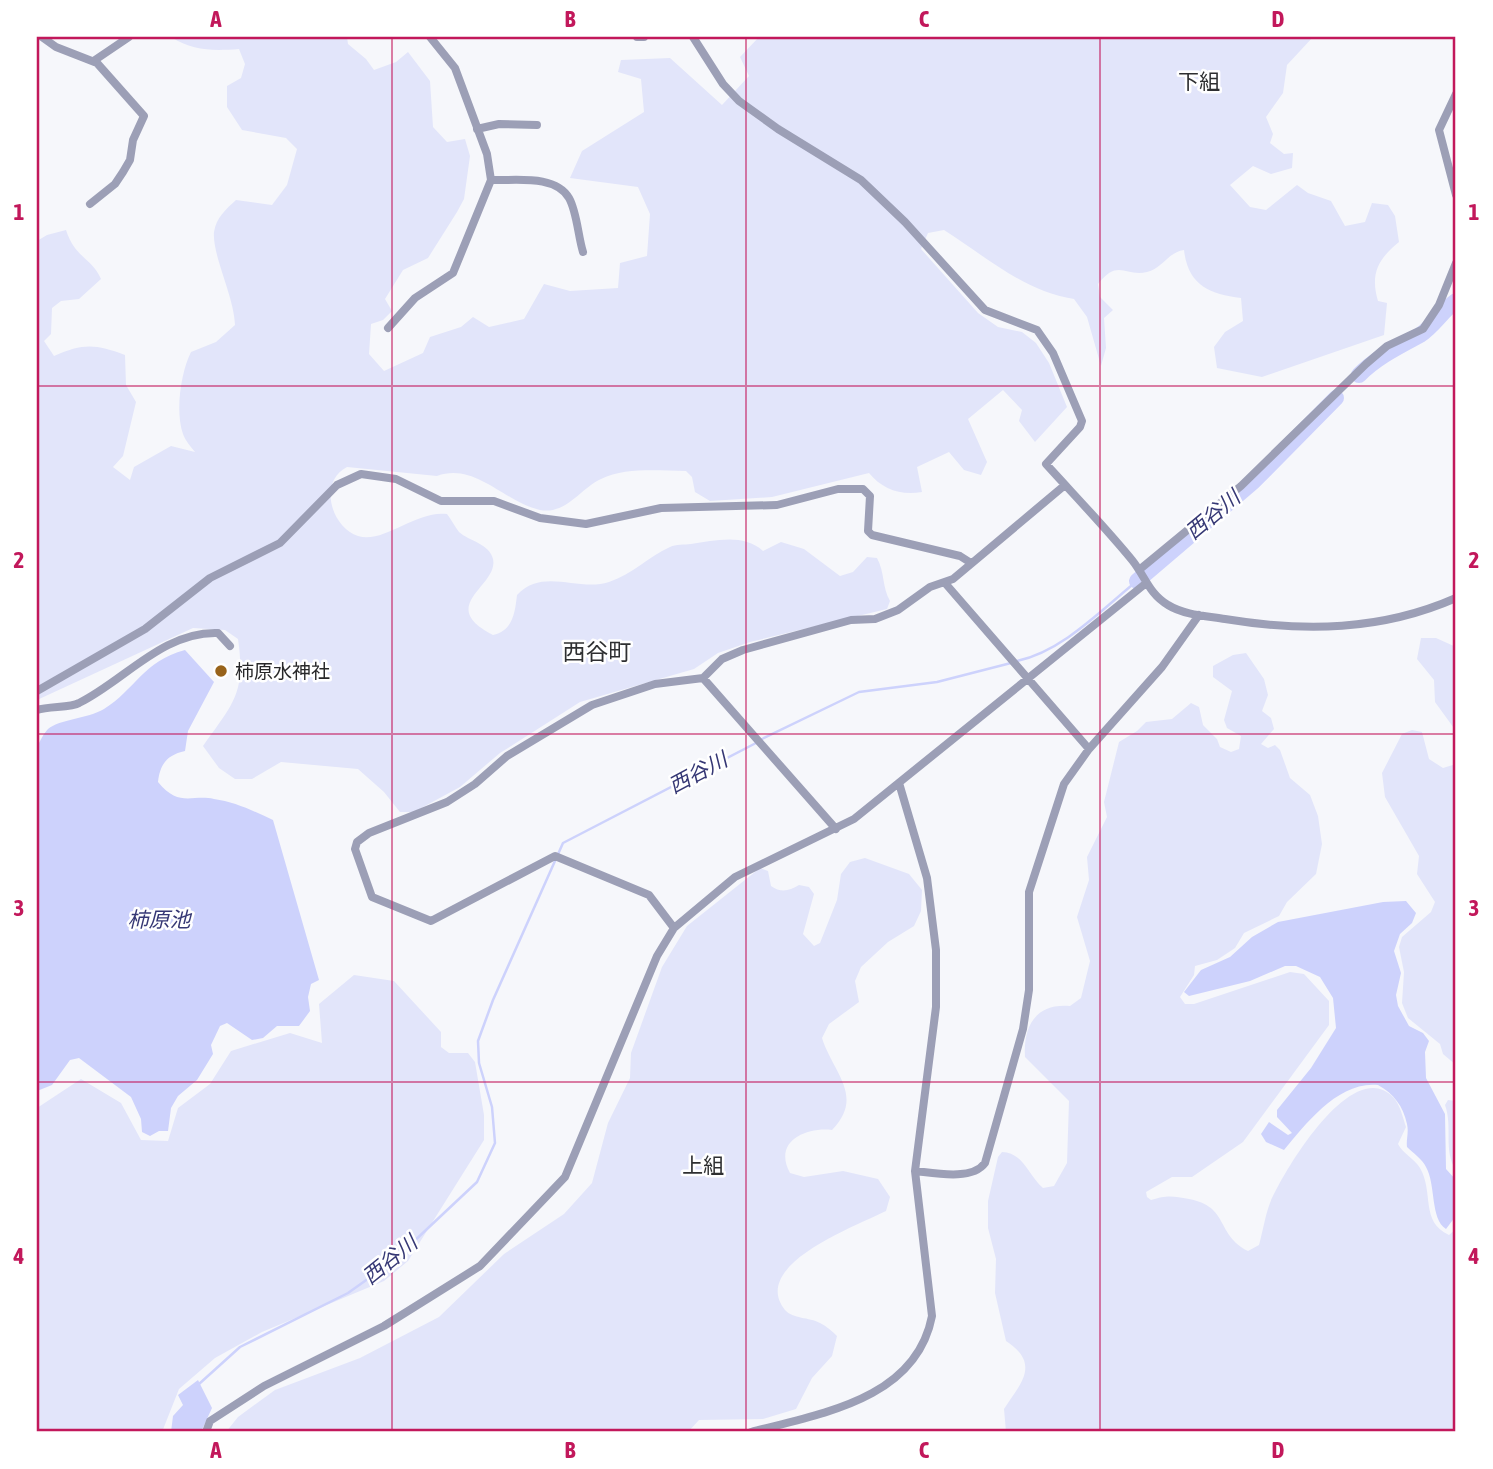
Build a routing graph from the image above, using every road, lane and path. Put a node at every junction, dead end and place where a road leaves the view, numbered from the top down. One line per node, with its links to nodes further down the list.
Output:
1 (42, 37): 7 (street)
2 (130, 37): 7 (street)
3 (430, 37): 10 (street)
4 (637, 37): 5 (street)
5 (644, 37)
6 (693, 37): 17 (street)
7 (95, 61): 13 (street)
8 (1456, 94): 12 (street)
9 (537, 125): 10 (street)
10 (477, 128): 11 (street)
11 (491, 180): 14 (street); 16 (street)
12 (1456, 195)
13 (90, 204)
14 (583, 252)
15 (1456, 262): 19 (street)
16 (388, 328)
17 (1065, 485): 18 (street); 19 (street)
18 (971, 563): 20 (street); 27 (street)
19 (1139, 570): 21 (street)
20 (945, 583): 25 (street); 26 (street)
21 (1145, 584): 23 (street); 26 (street)
22 (1456, 598): 23 (street)
23 (1199, 615): 29 (street)
24 (230, 646): 28 (street)
25 (703, 678): 31 (street); 32 (street)
26 (1027, 680): 29 (street); 30 (street)
27 (37, 691)
28 (37, 710)
29 (1089, 749): 33 (street)
30 (899, 783): 31 (street); 33 (street)
31 (836, 829): 32 (street)
32 (674, 928): 34 (street)
33 (915, 1171): 35 (street)
34 (206, 1432)
35 (751, 1432)

